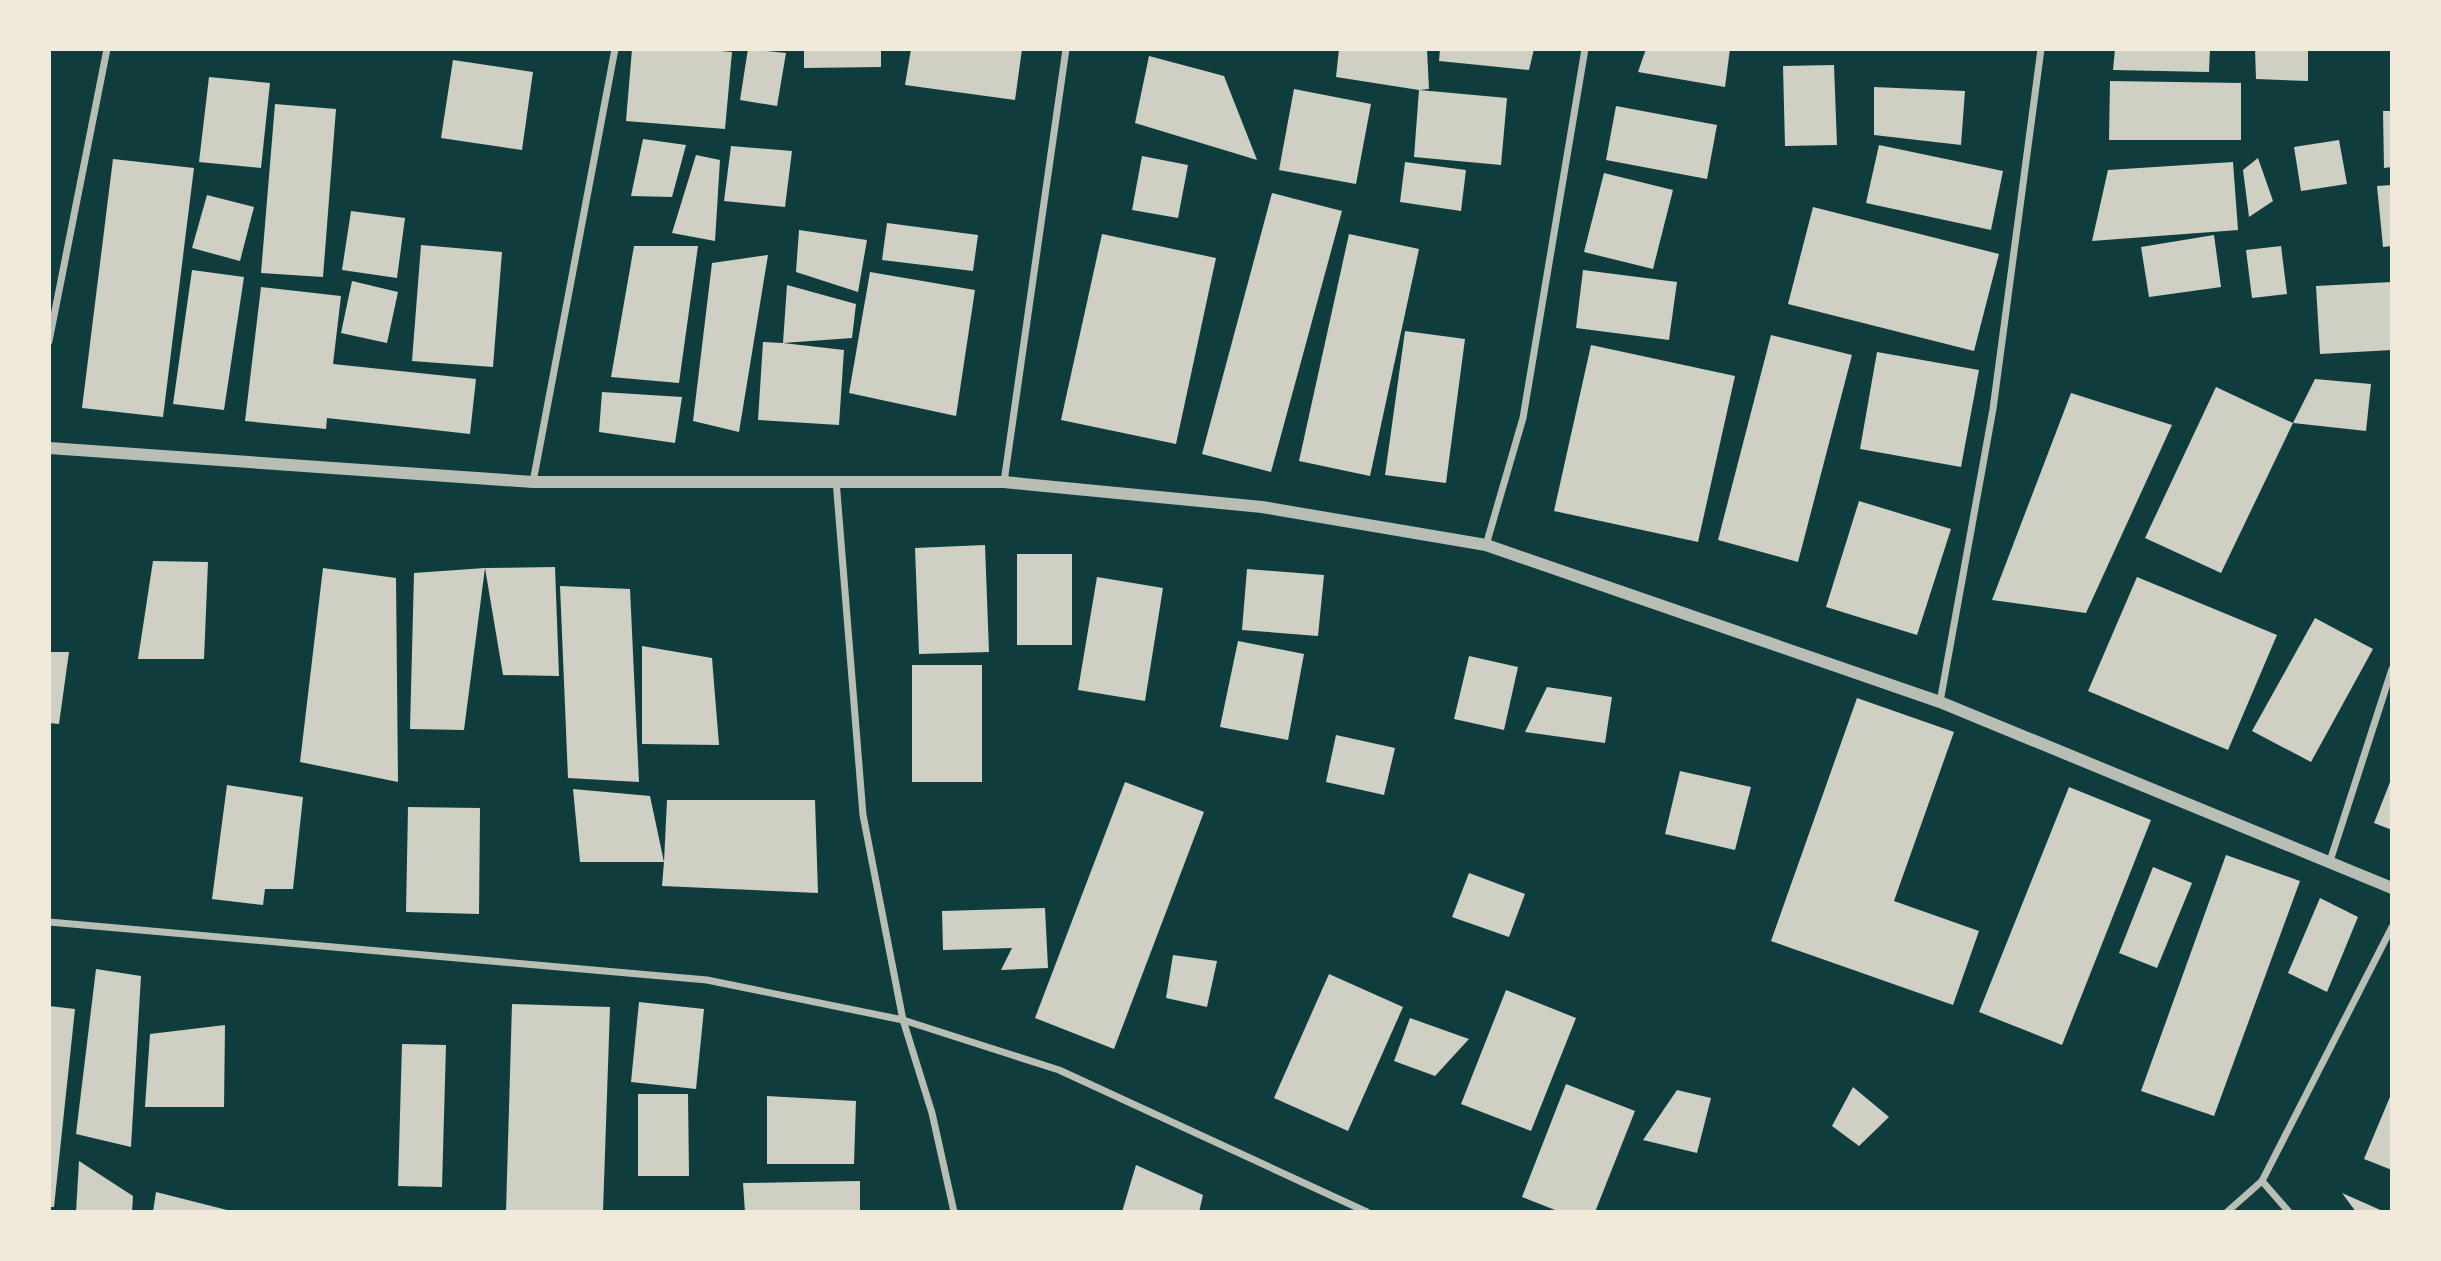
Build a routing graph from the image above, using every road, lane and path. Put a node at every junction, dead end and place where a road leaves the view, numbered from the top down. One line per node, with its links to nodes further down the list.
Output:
1 (107, 49): 6 (street)
2 (615, 49): 9 (street)
3 (1066, 49): 10 (street)
4 (1585, 49): 11 (street)
5 (2040, 49): 13 (street)
6 (49, 341)
7 (49, 447): 9 (street)
8 (836, 480): 9 (street); 10 (street); 18 (street)
9 (533, 482)
10 (1004, 482): 11 (street)
11 (1486, 545): 13 (street)
12 (2392, 669): 14 (street)
13 (1940, 702): 14 (street)
14 (2330, 861): 15 (street)
15 (2392, 888)
16 (49, 922): 18 (street)
17 (2392, 927): 19 (street)
18 (903, 1020): 20 (street); 21 (street)
19 (2262, 1181): 22 (street); 23 (street)
20 (954, 1212)
21 (1367, 1212)
22 (2227, 1212)
23 (2289, 1212)

